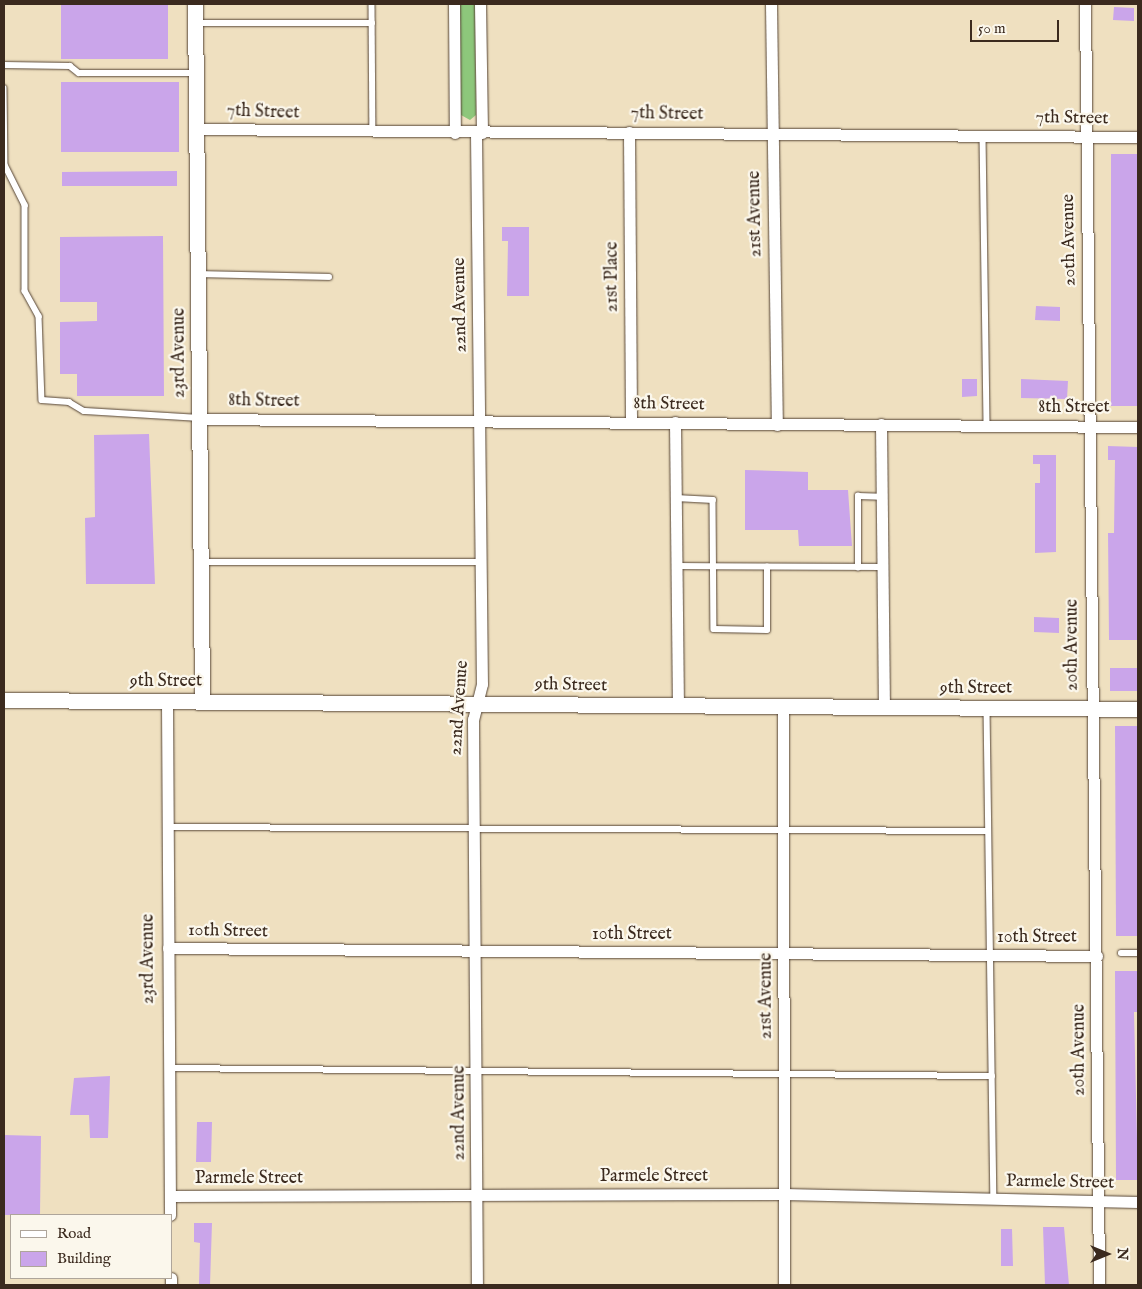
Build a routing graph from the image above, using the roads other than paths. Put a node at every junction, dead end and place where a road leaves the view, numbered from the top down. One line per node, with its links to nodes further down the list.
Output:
1 (195, 4): 7 (street, 23rd Avenue)
2 (372, 4): 8 (lane)
3 (454, 4): 14 (street)
4 (480, 4): 15 (street, 22nd Avenue)
5 (771, 4): 16 (street, 21st Avenue)
6 (1085, 4): 19 (street, 20th Avenue)
7 (195, 23): 8 (lane); 10 (street, 23rd Avenue)
8 (372, 23): 17 (lane)
9 (4, 65): 10 (lane)
10 (196, 73): 12 (street, 23rd Avenue)
11 (4, 88): 23 (lane)
12 (196, 129): 17 (street, 7th Street); 21 (street, 23rd Avenue)
13 (629, 132): 15 (street, 7th Street); 16 (street, 7th Street); 24 (street, 21st Place)
14 (455, 133): 15 (street, 7th Street); 17 (street, 7th Street)
15 (479, 133): 25 (street, 22nd Avenue)
16 (773, 133): 18 (street, 7th Street); 28 (street, 21st Avenue)
17 (374, 134)
18 (983, 136): 19 (street, 7th Street); 29 (lane)
19 (1086, 137): 20 (street, 7th Street); 30 (street, 20th Avenue)
20 (1138, 137)
21 (198, 274): 22 (lane); 23 (street, 23rd Avenue)
22 (329, 277)
23 (199, 418): 25 (street, 8th Street); 34 (street, 23rd Avenue)
24 (631, 421): 25 (street, 8th Street); 26 (street, 8th Street)
25 (480, 422): 35 (street, 22nd Avenue)
26 (675, 422): 28 (street, 8th Street); 33 (street)
27 (880, 424): 28 (street, 8th Street); 29 (street, 8th Street); 32 (street)
28 (777, 425)
29 (987, 425): 30 (street, 8th Street)
30 (1089, 426): 31 (street, 8th Street); 49 (street, 20th Avenue)
31 (1138, 426)
32 (881, 497): 39 (street); 40 (lane)
33 (676, 498): 36 (street); 37 (lane)
34 (199, 562): 35 (lane); 42 (street, 23rd Avenue)
35 (479, 562): 44 (street, 22nd Avenue)
36 (677, 566): 37 (lane); 45 (street)
37 (713, 567): 38 (lane); 38 (lane)
38 (767, 567): 40 (lane)
39 (882, 567): 40 (lane); 47 (street)
40 (858, 568)
41 (4, 700): 43 (street, 9th Street)
42 (202, 701): 43 (street, 9th Street); 44 (street, 9th Street)
43 (167, 702): 51 (street, 23rd Avenue)
44 (478, 704): 45 (street, 9th Street); 52 (street, 22nd Avenue)
45 (678, 706): 46 (street, 9th Street)
46 (783, 706): 47 (street, 9th Street); 53 (street, 21st Avenue)
47 (884, 707): 48 (street, 9th Street)
48 (987, 708): 49 (street, 9th Street); 54 (lane)
49 (1091, 709): 50 (street, 9th Street); 61 (street, 20th Avenue)
50 (1138, 709)
51 (167, 827): 52 (lane); 55 (street, 23rd Avenue)
52 (474, 827): 53 (lane); 56 (street, 22nd Avenue)
53 (784, 829): 54 (lane); 57 (street, 21st Avenue)
54 (988, 830): 60 (lane)
55 (168, 948): 56 (street, 10th Street); 62 (street, 23rd Avenue)
56 (478, 952): 57 (street, 10th Street); 64 (street, 22nd Avenue)
57 (784, 953): 60 (street, 10th Street); 63 (street, 21st Avenue)
58 (1121, 953): 59 (lane)
59 (1138, 953)
60 (989, 955): 61 (street, 10th Street); 65 (lane)
61 (1097, 956): 70 (street, 20th Avenue)
62 (169, 1068): 64 (lane); 67 (street, 23rd Avenue)
63 (784, 1072): 64 (lane); 65 (lane); 66 (street, 21st Avenue)
64 (478, 1073): 68 (street, 22nd Avenue)
65 (992, 1076): 69 (lane)
66 (784, 1194): 68 (street, Parmele Street); 69 (street, Parmele Street); 74 (street, 21st Avenue)
67 (170, 1196): 68 (street, Parmele Street); 72 (street, 23rd Avenue)
68 (478, 1196): 73 (street, 22nd Avenue)
69 (994, 1199): 70 (street, Parmele Street)
70 (1098, 1201): 71 (street, Parmele Street); 75 (street, 20th Avenue)
71 (1138, 1202)
72 (170, 1214)
73 (477, 1285)
74 (784, 1285)
75 (1099, 1285)

